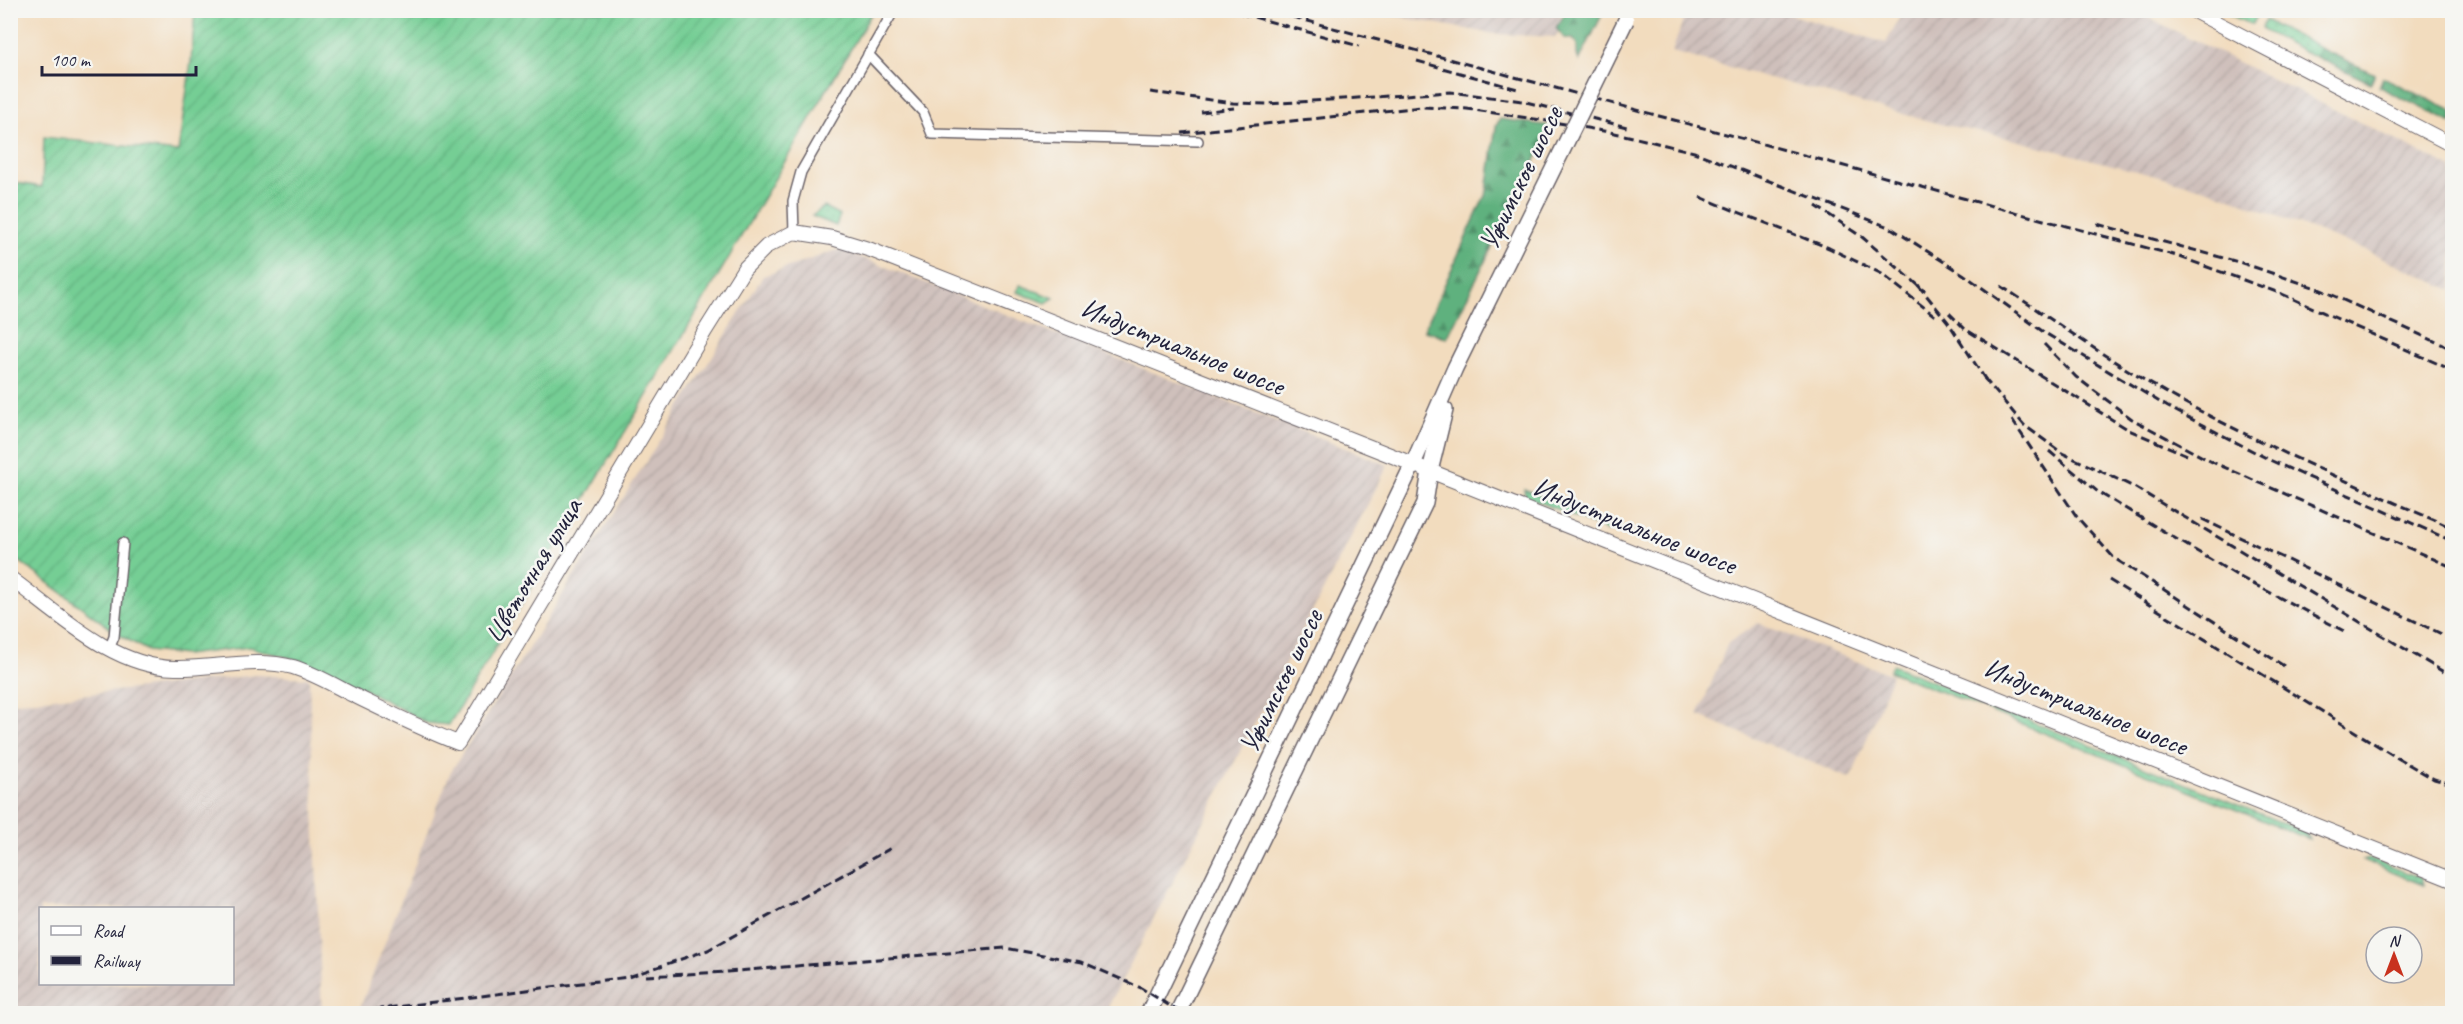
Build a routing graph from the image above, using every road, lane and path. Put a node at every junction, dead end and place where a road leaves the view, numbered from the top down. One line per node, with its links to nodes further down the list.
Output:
1 (894, 10): 4 (street)
2 (2192, 10): 6 (street)
3 (1628, 15): 8 (main road, Уфимское шоссе, bridge)
4 (868, 54): 5 (street); 7 (street)
5 (1198, 141)
6 (2452, 145)
7 (794, 232): 9 (street, Индустриальное шоссе); 13 (street, Цветочная улица)
8 (1455, 368): 9 (main road, Уфимское шоссе); 10 (main road, Уфимское шоссе)
9 (1413, 464): 10 (street, Индустриальное шоссе); 15 (main road, Уфимское шоссе)
10 (1430, 471): 14 (street, Индустриальное шоссе); 16 (main road, Уфимское шоссе)
11 (123, 543): 13 (street)
12 (10, 578): 13 (street, Цветочная улица)
13 (109, 649)
14 (2452, 880)
15 (1148, 1014)
16 (1178, 1014)

